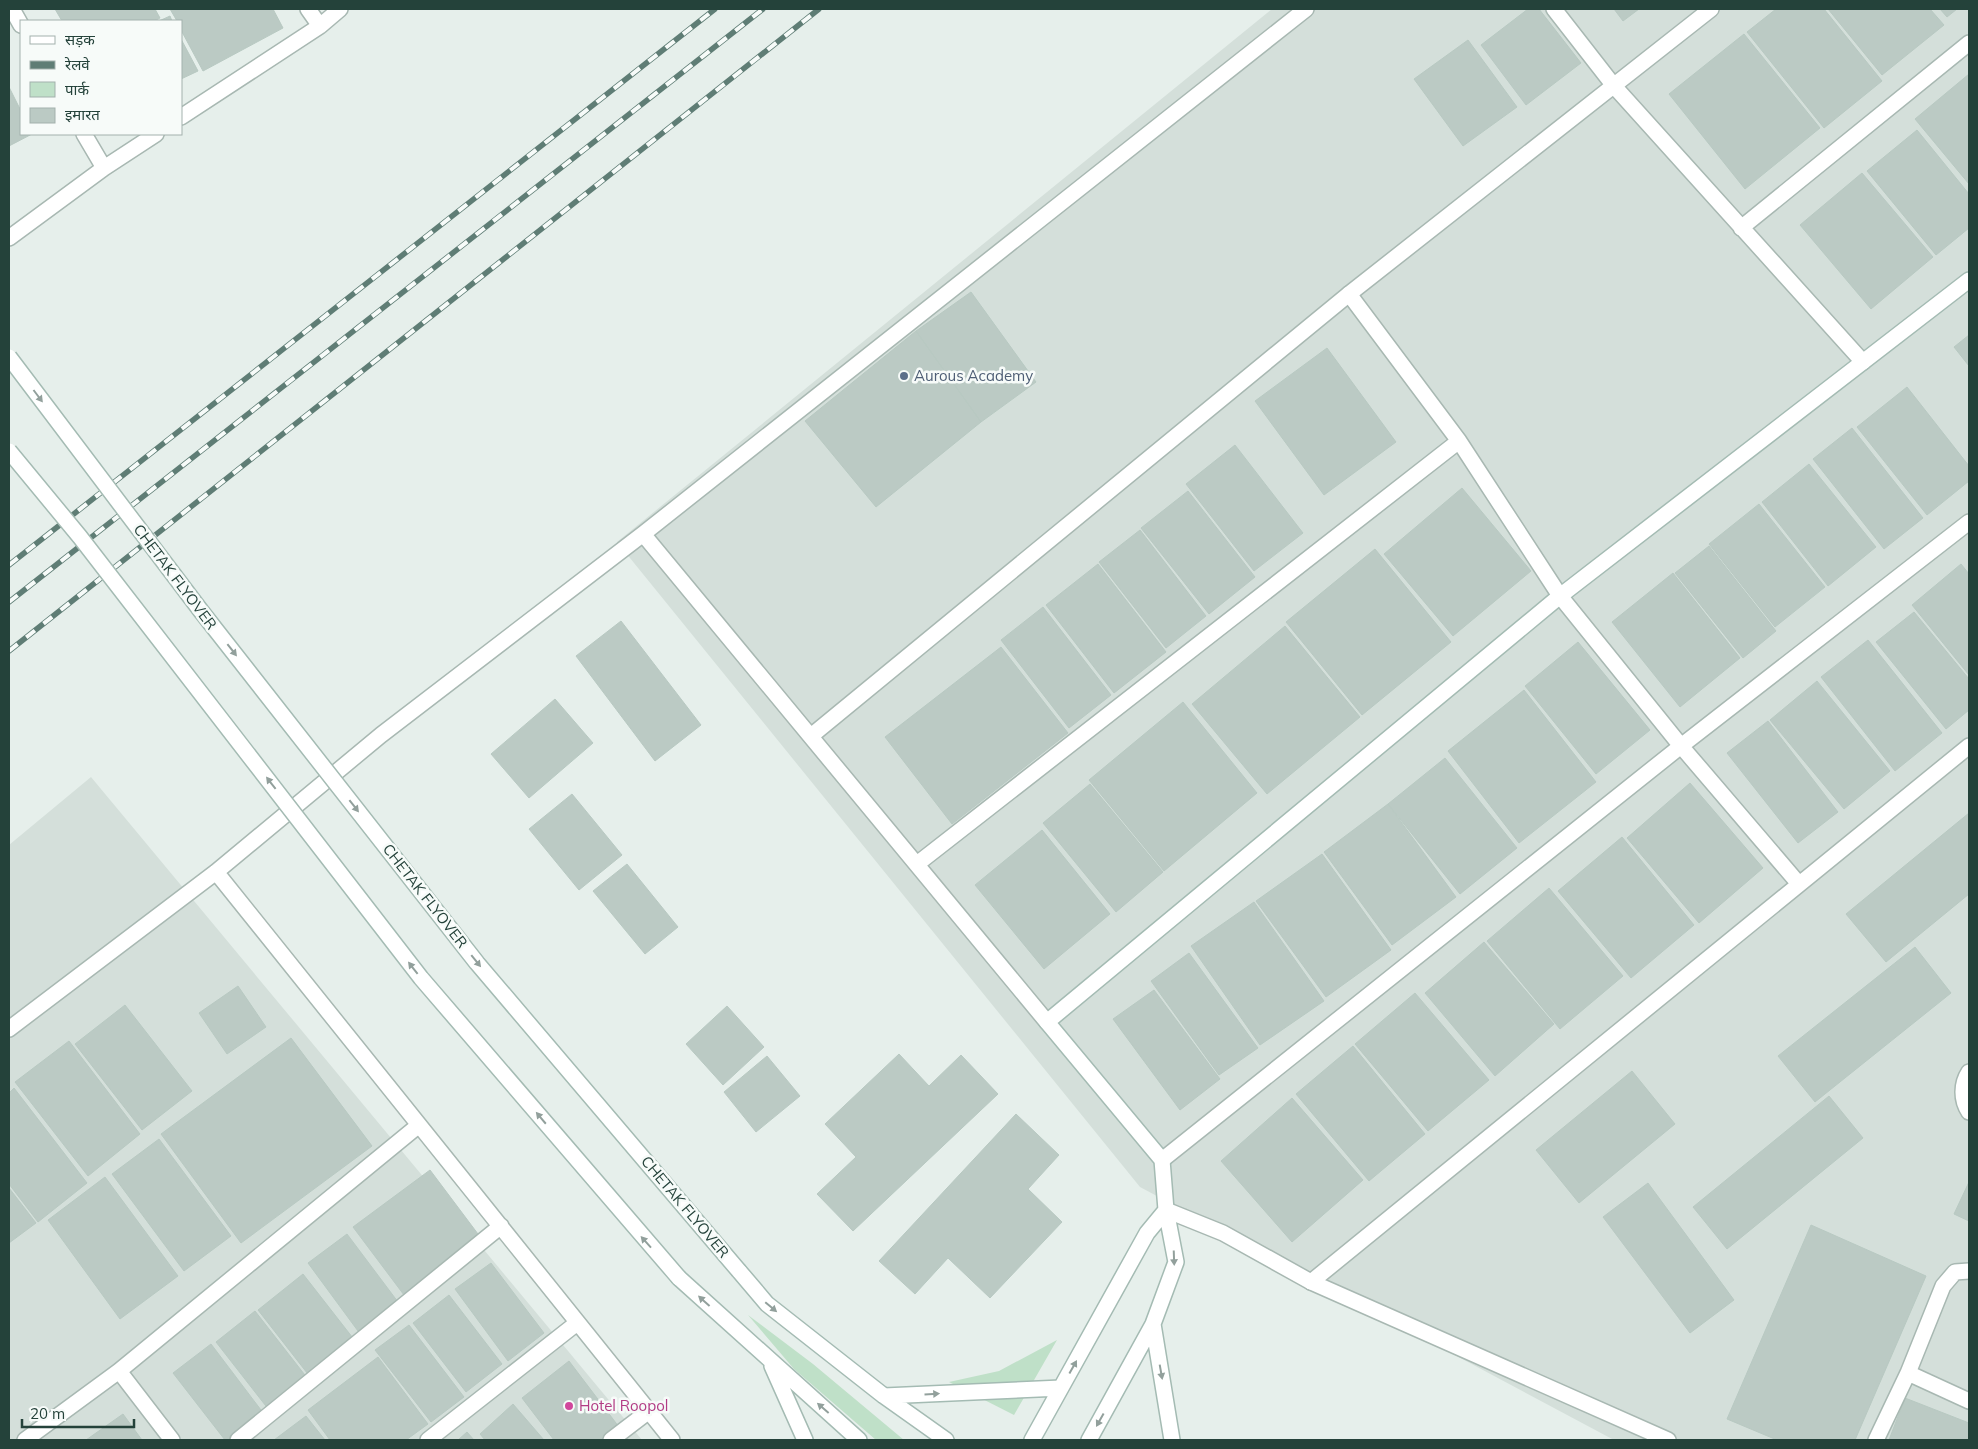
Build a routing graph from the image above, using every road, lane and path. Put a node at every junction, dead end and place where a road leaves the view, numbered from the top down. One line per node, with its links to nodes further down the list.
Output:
1 (12, 9): 7 (street)
2 (308, 9): 8 (street)
3 (340, 9): 8 (street)
4 (1306, 9): 24 (street)
5 (1554, 9): 10 (street)
6 (1711, 9): 10 (street)
7 (20, 23)
8 (320, 26): 11 (street)
9 (1969, 43): 15 (street)
10 (1614, 86): 15 (street); 18 (street)
11 (182, 116)
12 (85, 135): 14 (street)
13 (154, 135): 14 (street)
14 (104, 168): 16 (street)
15 (1741, 228): 20 (street)
16 (9, 238)
17 (1969, 280): 20 (street)
18 (1350, 294): 21 (street); 26 (street)
19 (9, 357): 48 (street, CHETAK FLYOVER, one-way to 48, bridge)
20 (1863, 362): 25 (street)
21 (1459, 441): 25 (street); 29 (street)
22 (9, 451): 44 (street, one-way to 22, bridge)
23 (1969, 522): 27 (street)
24 (643, 534): 26 (street); 30 (street)
25 (1560, 596): 27 (street); 32 (street)
26 (811, 736): 29 (street)
27 (1681, 746): 31 (street); 37 (street)
28 (1969, 746): 31 (street)
29 (917, 864): 32 (street)
30 (216, 872): 33 (street); 36 (street)
31 (1799, 884): 41 (street)
32 (1048, 1022): 37 (street)
33 (9, 1029)
34 (1969, 1072): 35 (street)
35 (1969, 1112)
36 (419, 1126): 39 (street); 45 (street)
37 (1162, 1160): 38 (street)
38 (1166, 1210): 41 (street); 43 (street, one-way to 43); 47 (street, one-way to 38)
39 (501, 1226): 42 (street); 53 (street)
40 (1969, 1271): 46 (street)
41 (1311, 1282): 63 (street)
42 (577, 1323): 50 (street); 54 (street)
43 (1153, 1324): 61 (street, one-way to 61); 62 (street, one-way to 62)
44 (769, 1361): 57 (street); 58 (street, one-way to 44)
45 (120, 1371): 51 (street); 52 (street)
46 (1908, 1373): 49 (street); 64 (street)
47 (1061, 1388): 48 (street, one-way to 47); 60 (street)
48 (884, 1396): 59 (street, CHETAK FLYOVER)
49 (1969, 1401)
50 (649, 1411): 55 (street); 56 (street)
51 (25, 1440)
52 (172, 1440)
53 (238, 1440)
54 (428, 1440)
55 (611, 1440)
56 (672, 1440)
57 (805, 1440)
58 (859, 1440)
59 (946, 1440)
60 (1032, 1440)
61 (1089, 1440)
62 (1172, 1440)
63 (1668, 1440)
64 (1876, 1440)

